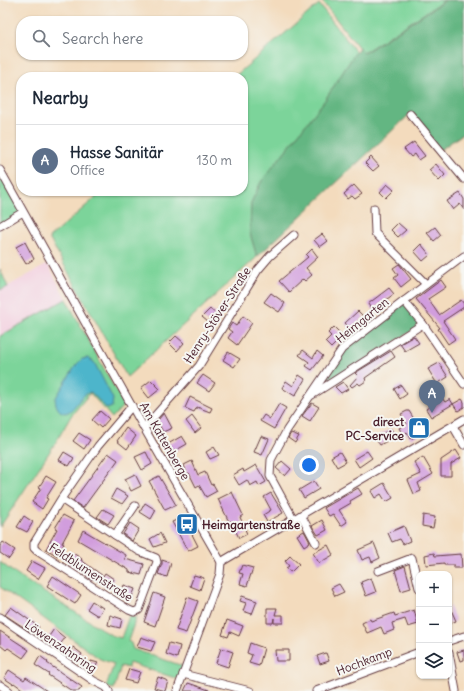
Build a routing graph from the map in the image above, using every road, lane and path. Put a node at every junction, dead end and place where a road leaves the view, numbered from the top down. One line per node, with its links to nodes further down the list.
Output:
1 (410, 114): 3 (street)
2 (0, 170): 5 (street, Am Kattenberge)
3 (464, 179)
4 (374, 208): 9 (street)
5 (23, 212): 6 (street); 14 (street, Am Kattenberge)
6 (0, 226)
7 (294, 235): 17 (street, Henry-Stöver-Straße)
8 (464, 256): 9 (street, Heimgarten)
9 (426, 284): 10 (street, Heimgarten)
10 (404, 301): 11 (street, Heimgarten); 13 (street, Heimgarten)
11 (422, 324): 12 (street, Heimgarten); 13 (street, Heimgarten)
12 (464, 384)
13 (309, 398): 22 (street, Heimgarten)
14 (132, 406): 17 (street, Am Kattenberge); 19 (street, Feldblumenstraße)
15 (464, 419): 16 (street)
16 (453, 426): 18 (street); 21 (street)
17 (144, 428): 25 (street, Am Kattenberge)
18 (464, 446)
19 (61, 499): 23 (street, Feldblumenstraße); 23 (street, Feldblumenstraße)
20 (135, 506): 23 (street)
21 (301, 515): 22 (street); 24 (street)
22 (294, 520): 25 (street)
23 (115, 536)
24 (316, 543)
25 (221, 562): 33 (street)
26 (378, 571): 27 (street)
27 (416, 575)
28 (0, 617): 36 (street, Löwenzahnring)
29 (464, 636): 30 (street)
30 (452, 640)
31 (416, 653): 39 (street, Hochkamp)
32 (452, 669): 40 (street)
33 (183, 674): 37 (street); 38 (street)
34 (0, 685): 35 (street)
35 (9, 691)
36 (109, 691)
37 (177, 691)
38 (250, 691)
39 (316, 691)
40 (456, 691)

